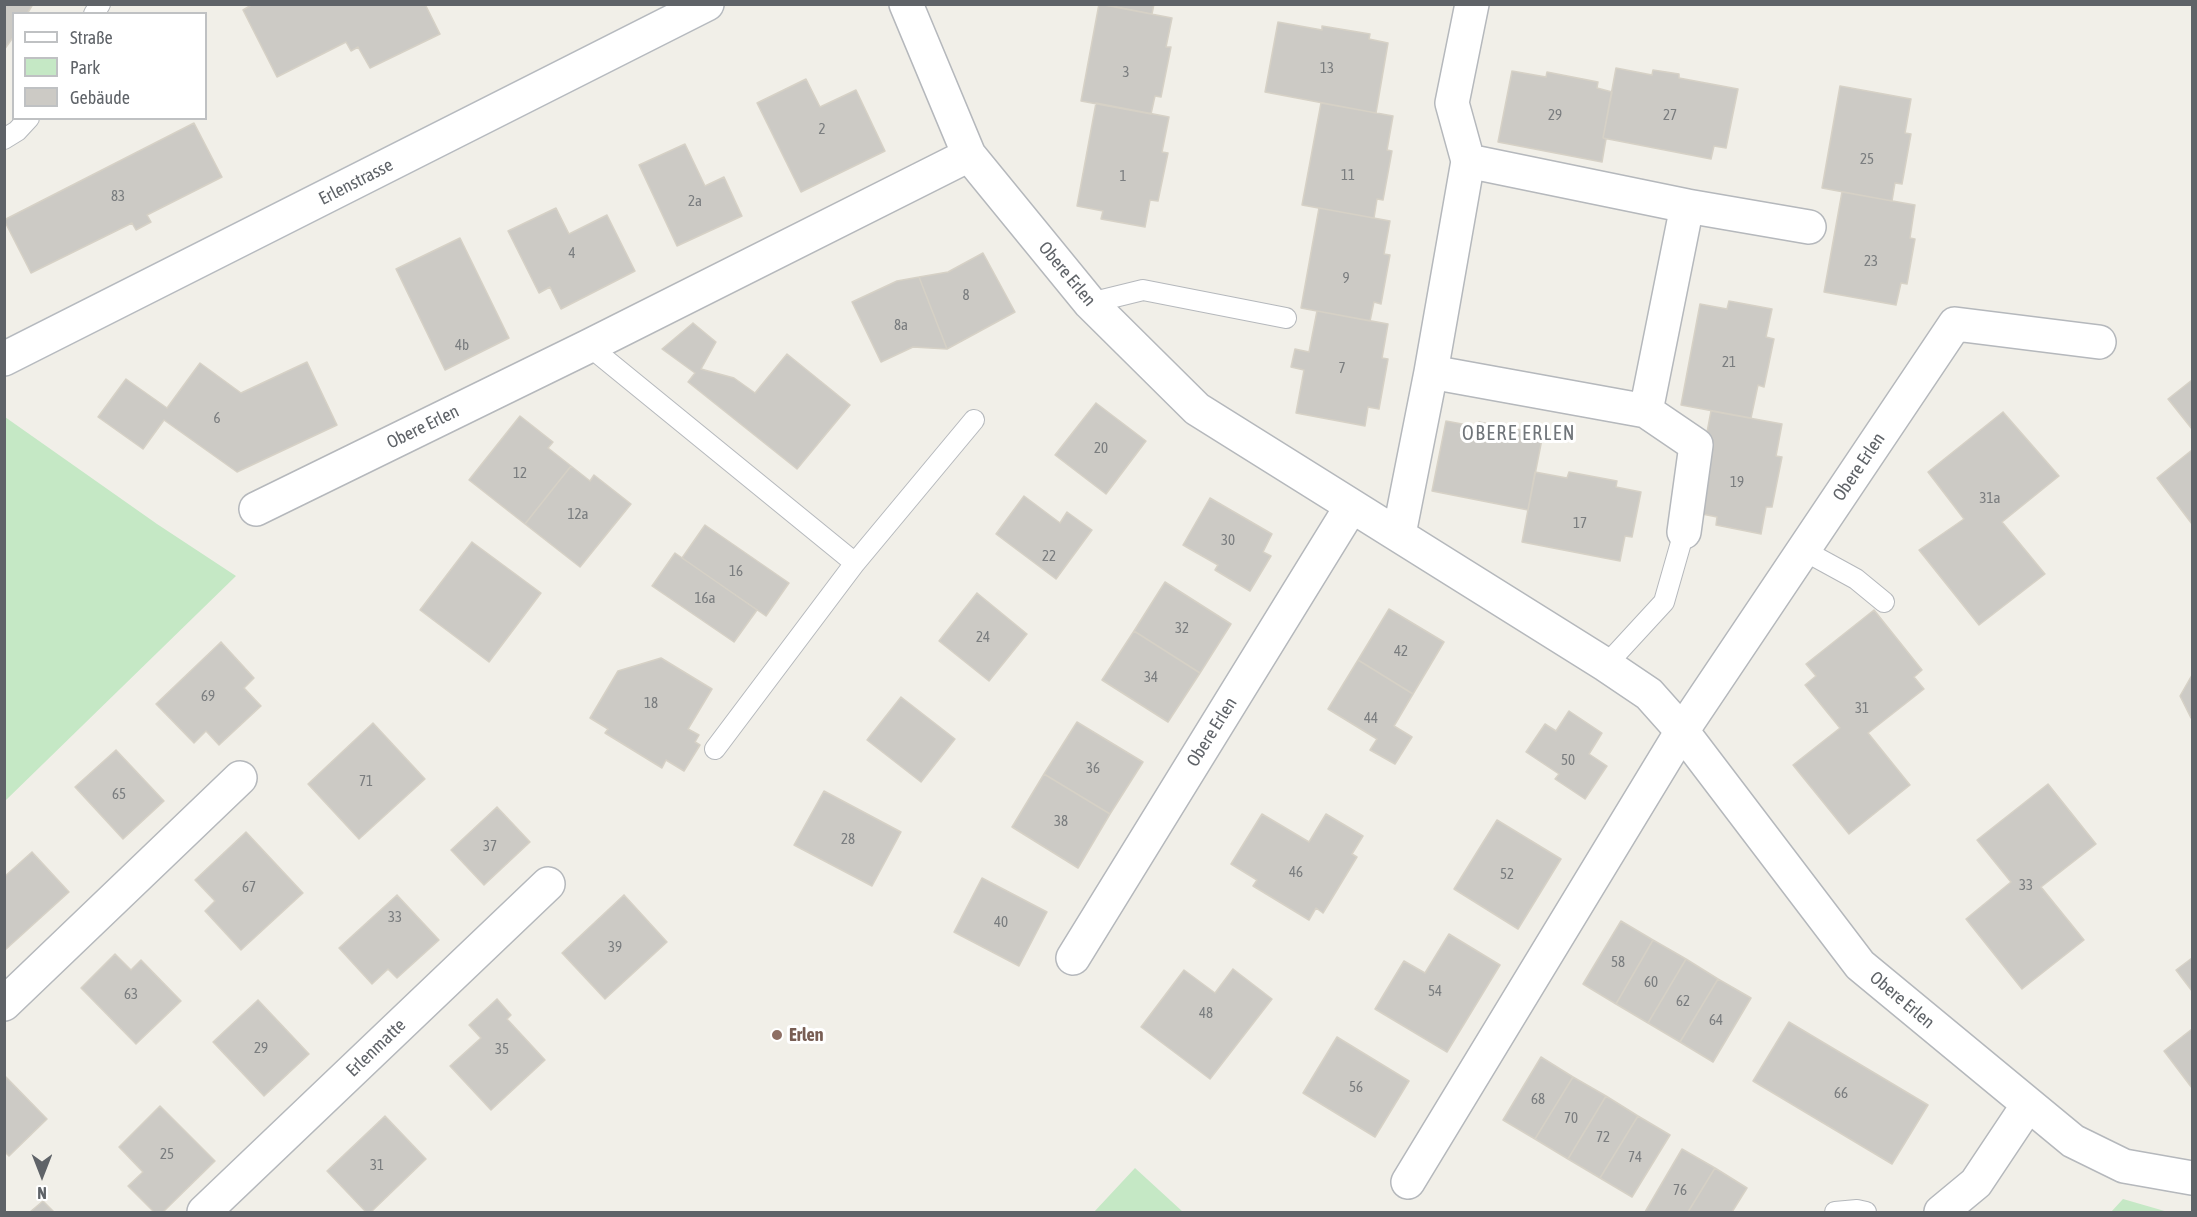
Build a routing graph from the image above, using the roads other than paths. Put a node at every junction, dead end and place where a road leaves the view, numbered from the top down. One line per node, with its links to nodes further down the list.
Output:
1 (706, 4): 14 (street, Erlenstrasse)
2 (906, 4): 6 (street, Obere Erlen)
3 (1472, 4): 7 (street)
4 (27, 120): 5 (lane)
5 (4, 139)
6 (969, 155): 10 (street, Obere Erlen); 13 (street, Obere Erlen)
7 (1468, 161): 8 (street); 15 (street)
8 (1687, 206): 9 (street); 16 (street)
9 (1809, 227)
10 (1090, 303): 11 (lane); 18 (street, Obere Erlen)
11 (1286, 318)
12 (2099, 342): 22 (street, Obere Erlen)
13 (589, 346): 19 (street, Obere Erlen); 23 (lane)
14 (4, 359)
15 (1431, 372): 16 (street); 21 (street)
16 (1646, 411): 20 (street)
17 (974, 420): 23 (lane)
18 (1351, 507): 21 (street, Obere Erlen); 30 (street, Obere Erlen)
19 (256, 509)
20 (1684, 532): 25 (lane)
21 (1399, 534): 25 (street, Obere Erlen)
22 (1803, 550): 24 (lane); 26 (street, Obere Erlen)
23 (855, 563): 27 (lane)
24 (1884, 602)
25 (1606, 665): 26 (street, Obere Erlen)
26 (1682, 731): 32 (street, Obere Erlen); 34 (street, Obere Erlen)
27 (715, 749)
28 (240, 778): 31 (street)
29 (548, 884): 35 (street, Erlenmatte)
30 (1072, 958)
31 (4, 1004)
32 (2028, 1105): 33 (street, Obere Erlen); 38 (street)
33 (2193, 1178)
34 (1408, 1182)
35 (204, 1212)
36 (1834, 1212): 37 (lane)
37 (1866, 1212)
38 (1941, 1212)

